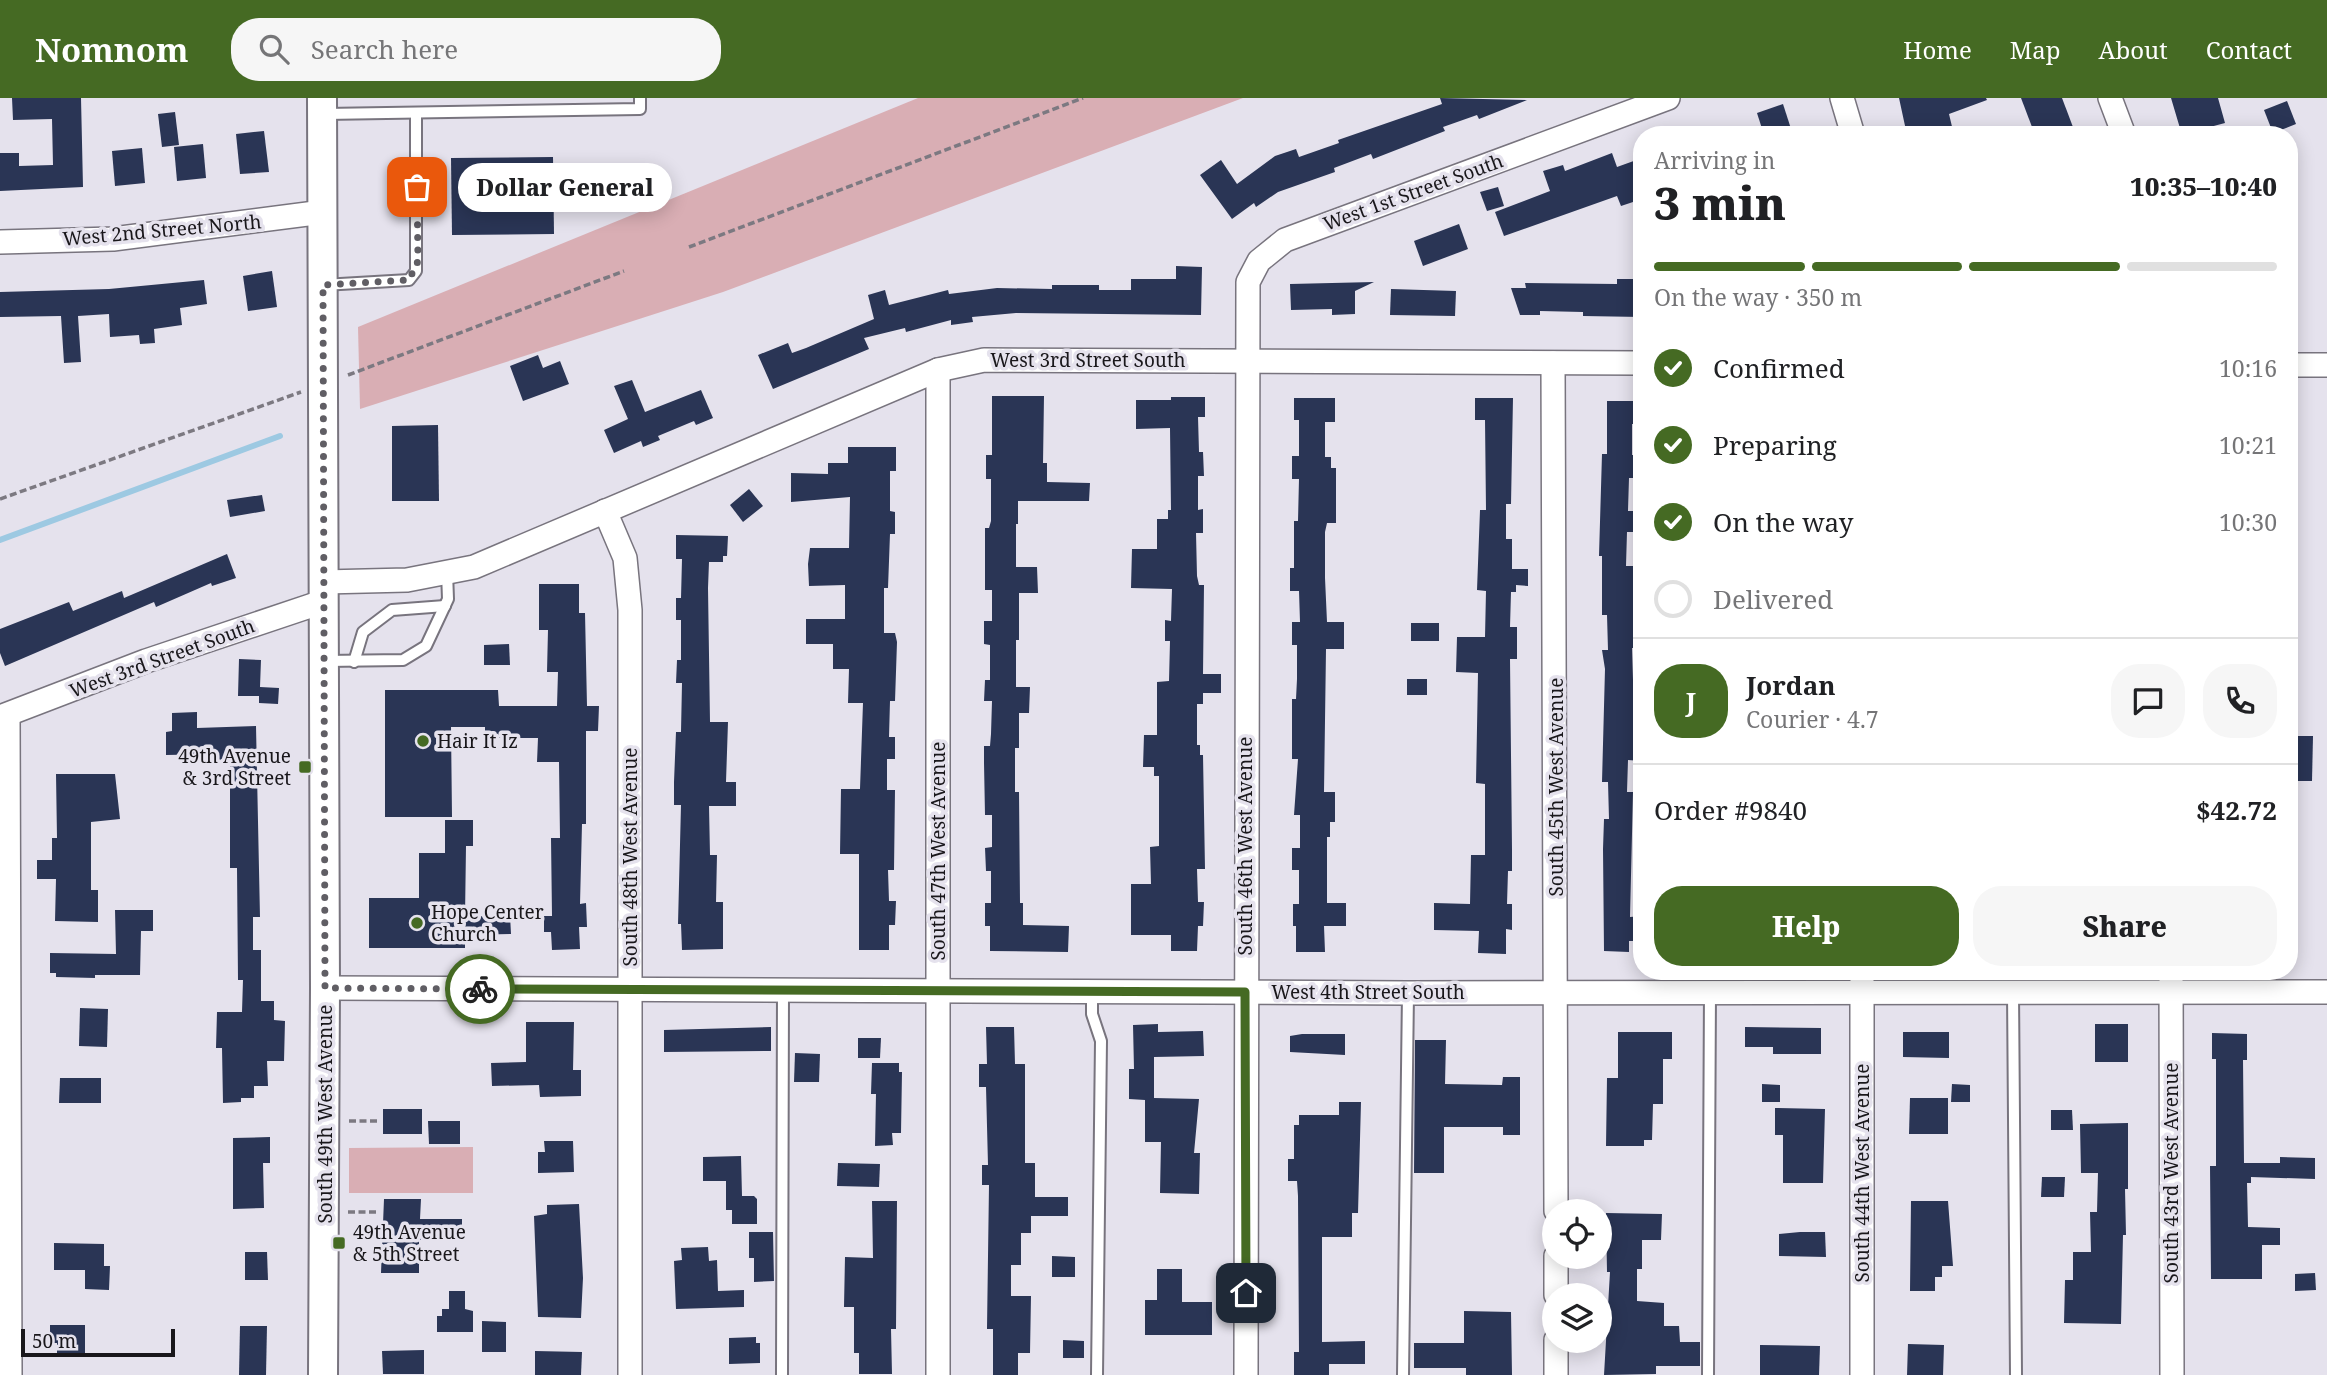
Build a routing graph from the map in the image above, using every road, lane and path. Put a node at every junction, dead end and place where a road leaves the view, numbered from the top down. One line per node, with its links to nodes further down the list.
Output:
1 (640, 98): 7 (lane)
2 (1083, 98): 12 (path)
3 (1668, 98): 15 (street, West 1st Street South)
4 (1842, 98): 8 (street)
5 (2110, 98): 9 (street)
6 (322, 106): 7 (lane); 10 (street, South 49th West Avenue)
7 (416, 113): 14 (lane)
8 (1850, 126)
9 (2121, 126)
10 (323, 212): 11 (street, West 2nd Street North); 14 (street, South 49th West Avenue)
11 (0, 242)
12 (689, 247)
13 (624, 271): 21 (path)
14 (323, 285): 21 (street, South 49th West Avenue)
15 (1247, 360): 16 (street, West 3rd Street South); 20 (street, West 3rd Street South); 40 (street, South 46th West Avenue)
16 (1553, 363): 17 (street, West 3rd Street South); 37 (street, South 45th West Avenue)
17 (1633, 363)
18 (2298, 365): 19 (street)
19 (2327, 365)
20 (938, 370): 23 (street, West 3rd Street South); 34 (street, South 47th West Avenue)
21 (324, 384): 22 (path); 25 (street, South 49th West Avenue)
22 (0, 499)
23 (605, 511): 24 (street, West 3rd Street South); 33 (street, South 48th West Avenue)
24 (447, 572): 25 (street, West 3rd Street South); 26 (lane)
25 (324, 591): 27 (street, South 49th West Avenue); 29 (street, West 3rd Street South)
26 (445, 606): 28 (lane); 28 (lane)
27 (324, 661): 28 (lane); 32 (street, South 49th West Avenue)
28 (354, 662)
29 (4, 716): 49 (street)
30 (1862, 981): 38 (street, West 4th Street South); 39 (street, West 4th Street South); 59 (street, South 44th West Avenue)
31 (2171, 981): 39 (street, West 4th Street South); 41 (street, West 4th Street South); 61 (street, South 43rd West Avenue)
32 (325, 988): 33 (street, West 4th Street South); 43 (street, South 49th West Avenue)
33 (631, 989): 35 (street, West 4th Street South); 51 (street, South 48th West Avenue)
34 (938, 989): 35 (street, West 4th Street South); 36 (street, West 4th Street South); 53 (street, South 47th West Avenue)
35 (783, 990): 52 (lane)
36 (1092, 990): 40 (street, West 4th Street South); 54 (lane)
37 (1557, 991): 38 (street, West 4th Street South); 42 (street, West 4th Street South); 45 (street, South 45th West Avenue)
38 (1710, 991): 58 (lane)
39 (2013, 991): 60 (lane)
40 (1245, 992): 42 (street, West 4th Street South); 55 (street, South 46th West Avenue)
41 (2327, 992)
42 (1408, 993): 56 (lane)
43 (324, 1121): 44 (path); 46 (street, South 49th West Avenue)
44 (378, 1121)
45 (1556, 1199)
46 (324, 1212): 47 (path); 50 (street, South 49th West Avenue)
47 (377, 1212)
48 (1556, 1353): 57 (street)
49 (10, 1375)
50 (323, 1375)
51 (630, 1375)
52 (782, 1375)
53 (938, 1375)
54 (1097, 1375)
55 (1246, 1375)
56 (1403, 1375)
57 (1556, 1375)
58 (1708, 1375)
59 (1862, 1375)
60 (2015, 1375)
61 (2172, 1375)

